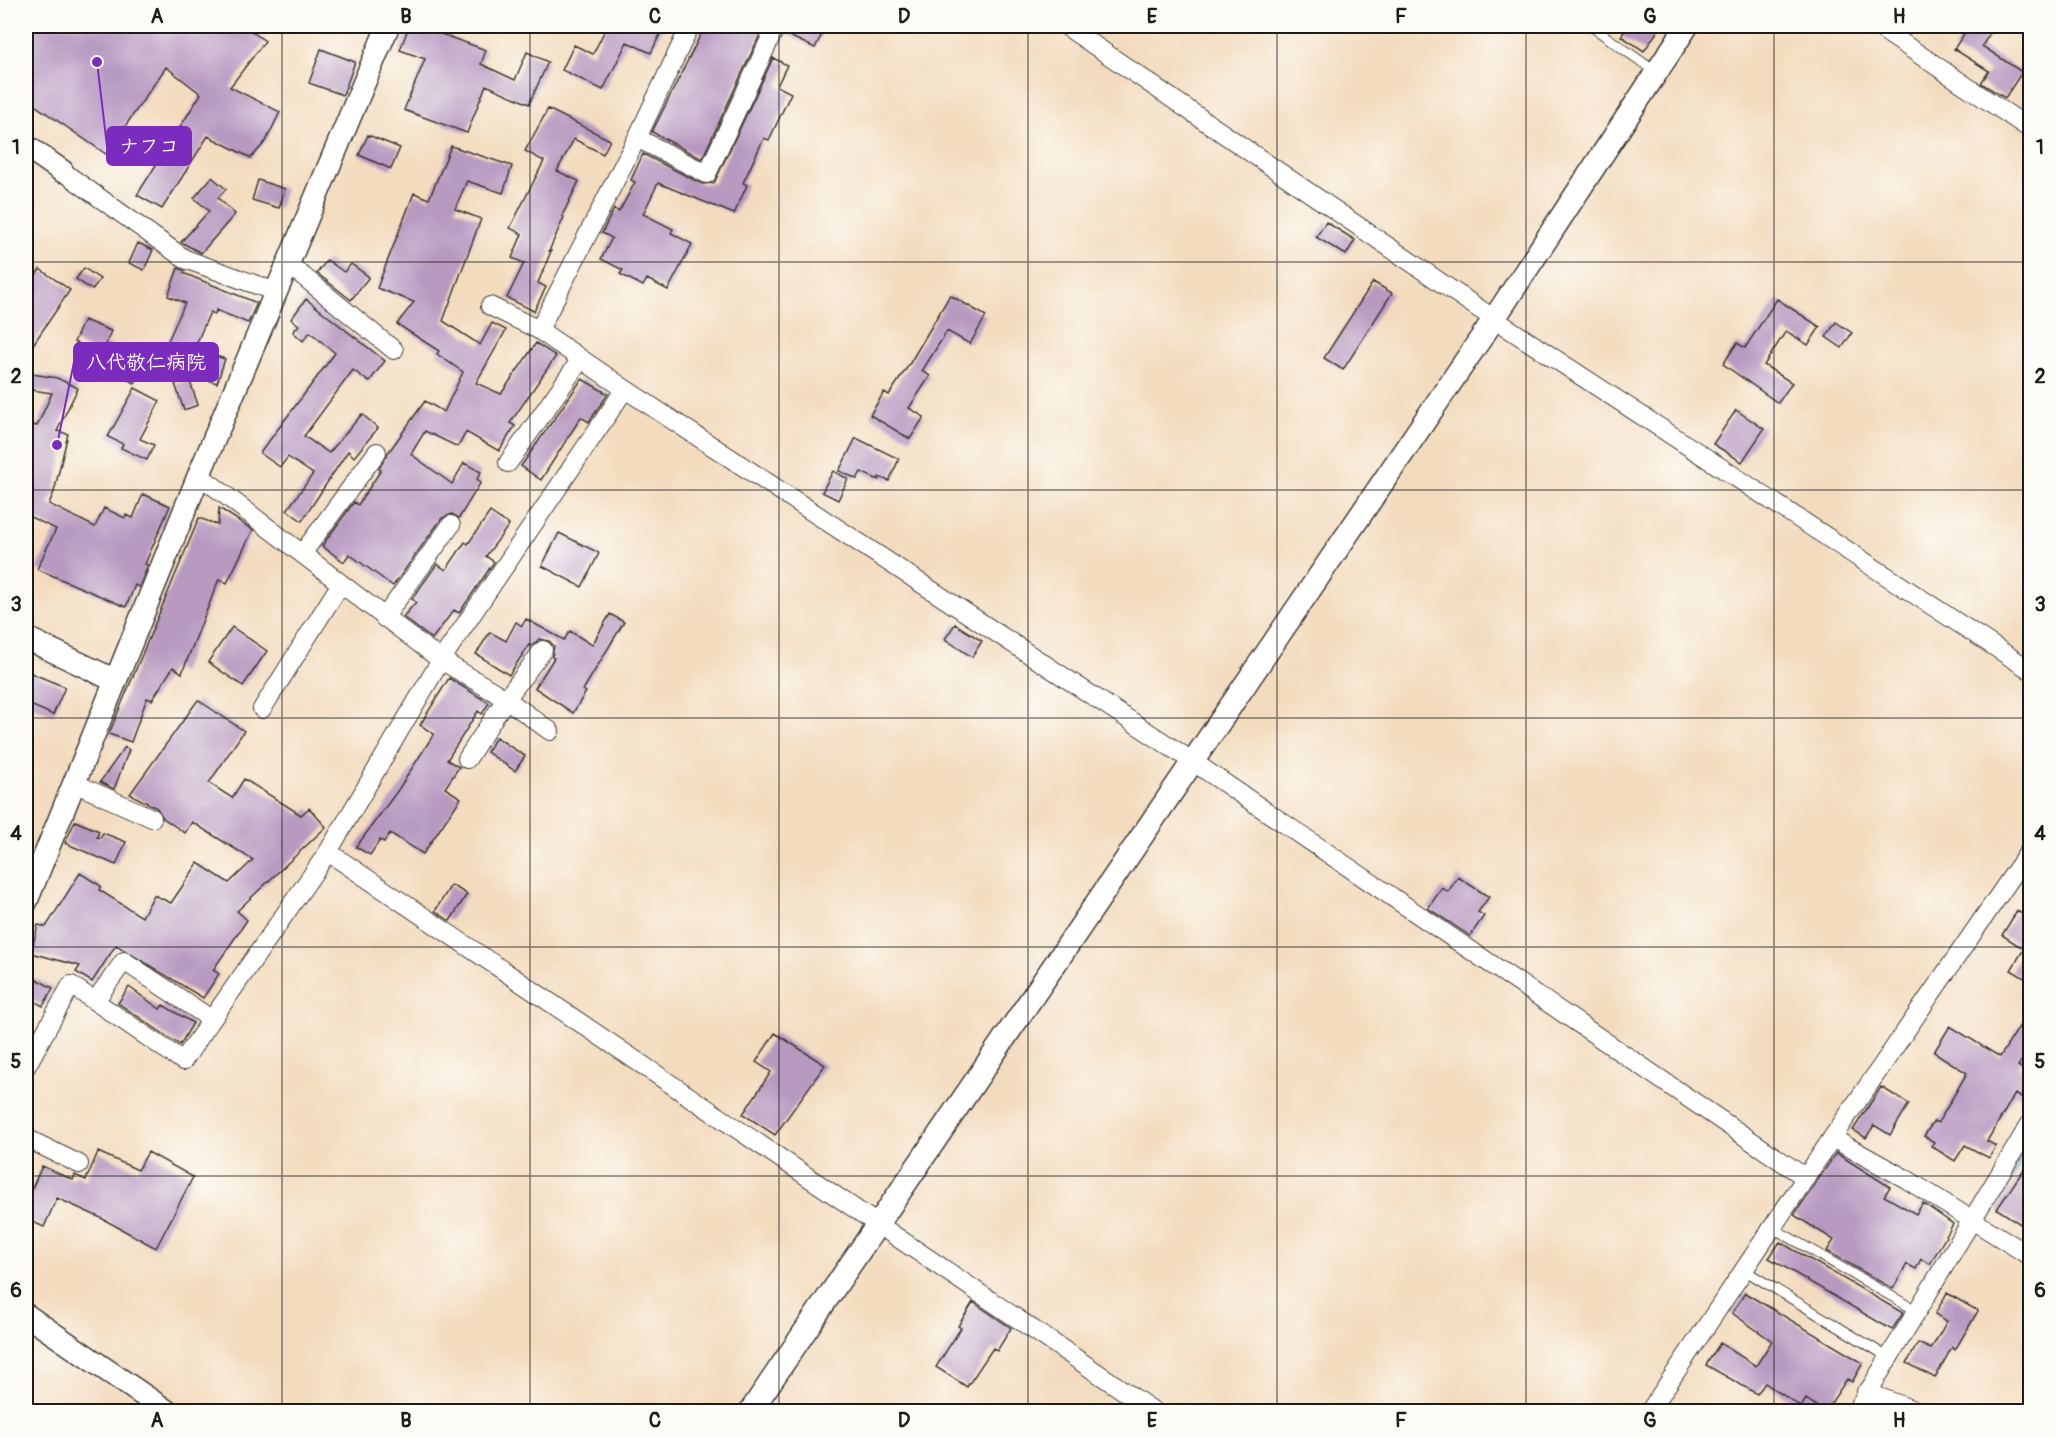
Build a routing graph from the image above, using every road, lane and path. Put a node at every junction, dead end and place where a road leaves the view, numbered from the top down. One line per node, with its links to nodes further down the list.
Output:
1 (388, 26): 13 (street)
2 (690, 26): 10 (street)
3 (776, 26): 10 (street)
4 (1066, 26): 16 (street)
5 (1591, 26): 8 (lane)
6 (1687, 26): 8 (street)
7 (1877, 26): 9 (street)
8 (1656, 72): 16 (street)
9 (2031, 129)
10 (637, 138): 17 (street)
11 (26, 146): 12 (street)
12 (62, 171): 14 (street)
13 (288, 264): 14 (street); 18 (street)
14 (276, 292): 23 (street)
15 (490, 306): 17 (street)
16 (1494, 319): 31 (street); 37 (street)
17 (539, 330): 19 (street)
18 (394, 350)
19 (581, 359): 20 (street); 22 (street)
20 (625, 389): 30 (street); 37 (street)
21 (377, 453): 25 (street)
22 (508, 464)
23 (199, 475): 25 (street); 32 (street)
24 (451, 525): 27 (street)
25 (302, 554): 26 (street)
26 (340, 585): 27 (street); 34 (street)
27 (384, 618): 30 (street)
28 (26, 638): 32 (street)
29 (543, 650): 33 (street)
30 (441, 660): 33 (street); 41 (street)
31 (2031, 670)
32 (114, 680): 38 (street)
33 (506, 699): 35 (street); 36 (street)
34 (262, 709)
35 (550, 731)
36 (467, 759)
37 (1192, 761): 50 (street); 52 (street)
38 (75, 783): 39 (street); 42 (street)
39 (152, 818)
40 (2031, 850): 48 (street)
41 (328, 852): 44 (street); 52 (street)
42 (26, 902)
43 (95, 1001): 44 (street); 44 (street); 45 (street)
44 (211, 1019)
45 (26, 1067)
46 (2031, 1125): 51 (street)
47 (26, 1138): 49 (street)
48 (1832, 1138): 50 (street); 51 (street)
49 (79, 1164)
50 (1806, 1178): 53 (street)
51 (1974, 1220): 54 (street); 56 (street)
52 (878, 1224): 61 (street); 62 (street)
53 (1773, 1228): 55 (street); 56 (lane)
54 (2027, 1247)
55 (1744, 1270): 58 (lane); 63 (street)
56 (1917, 1311): 58 (street)
57 (26, 1315): 60 (street)
58 (1888, 1357): 59 (street)
59 (1866, 1392): 64 (street); 65 (street)
60 (168, 1412)
61 (750, 1412)
62 (1155, 1412)
63 (1649, 1412)
64 (1856, 1412)
65 (1919, 1412)

